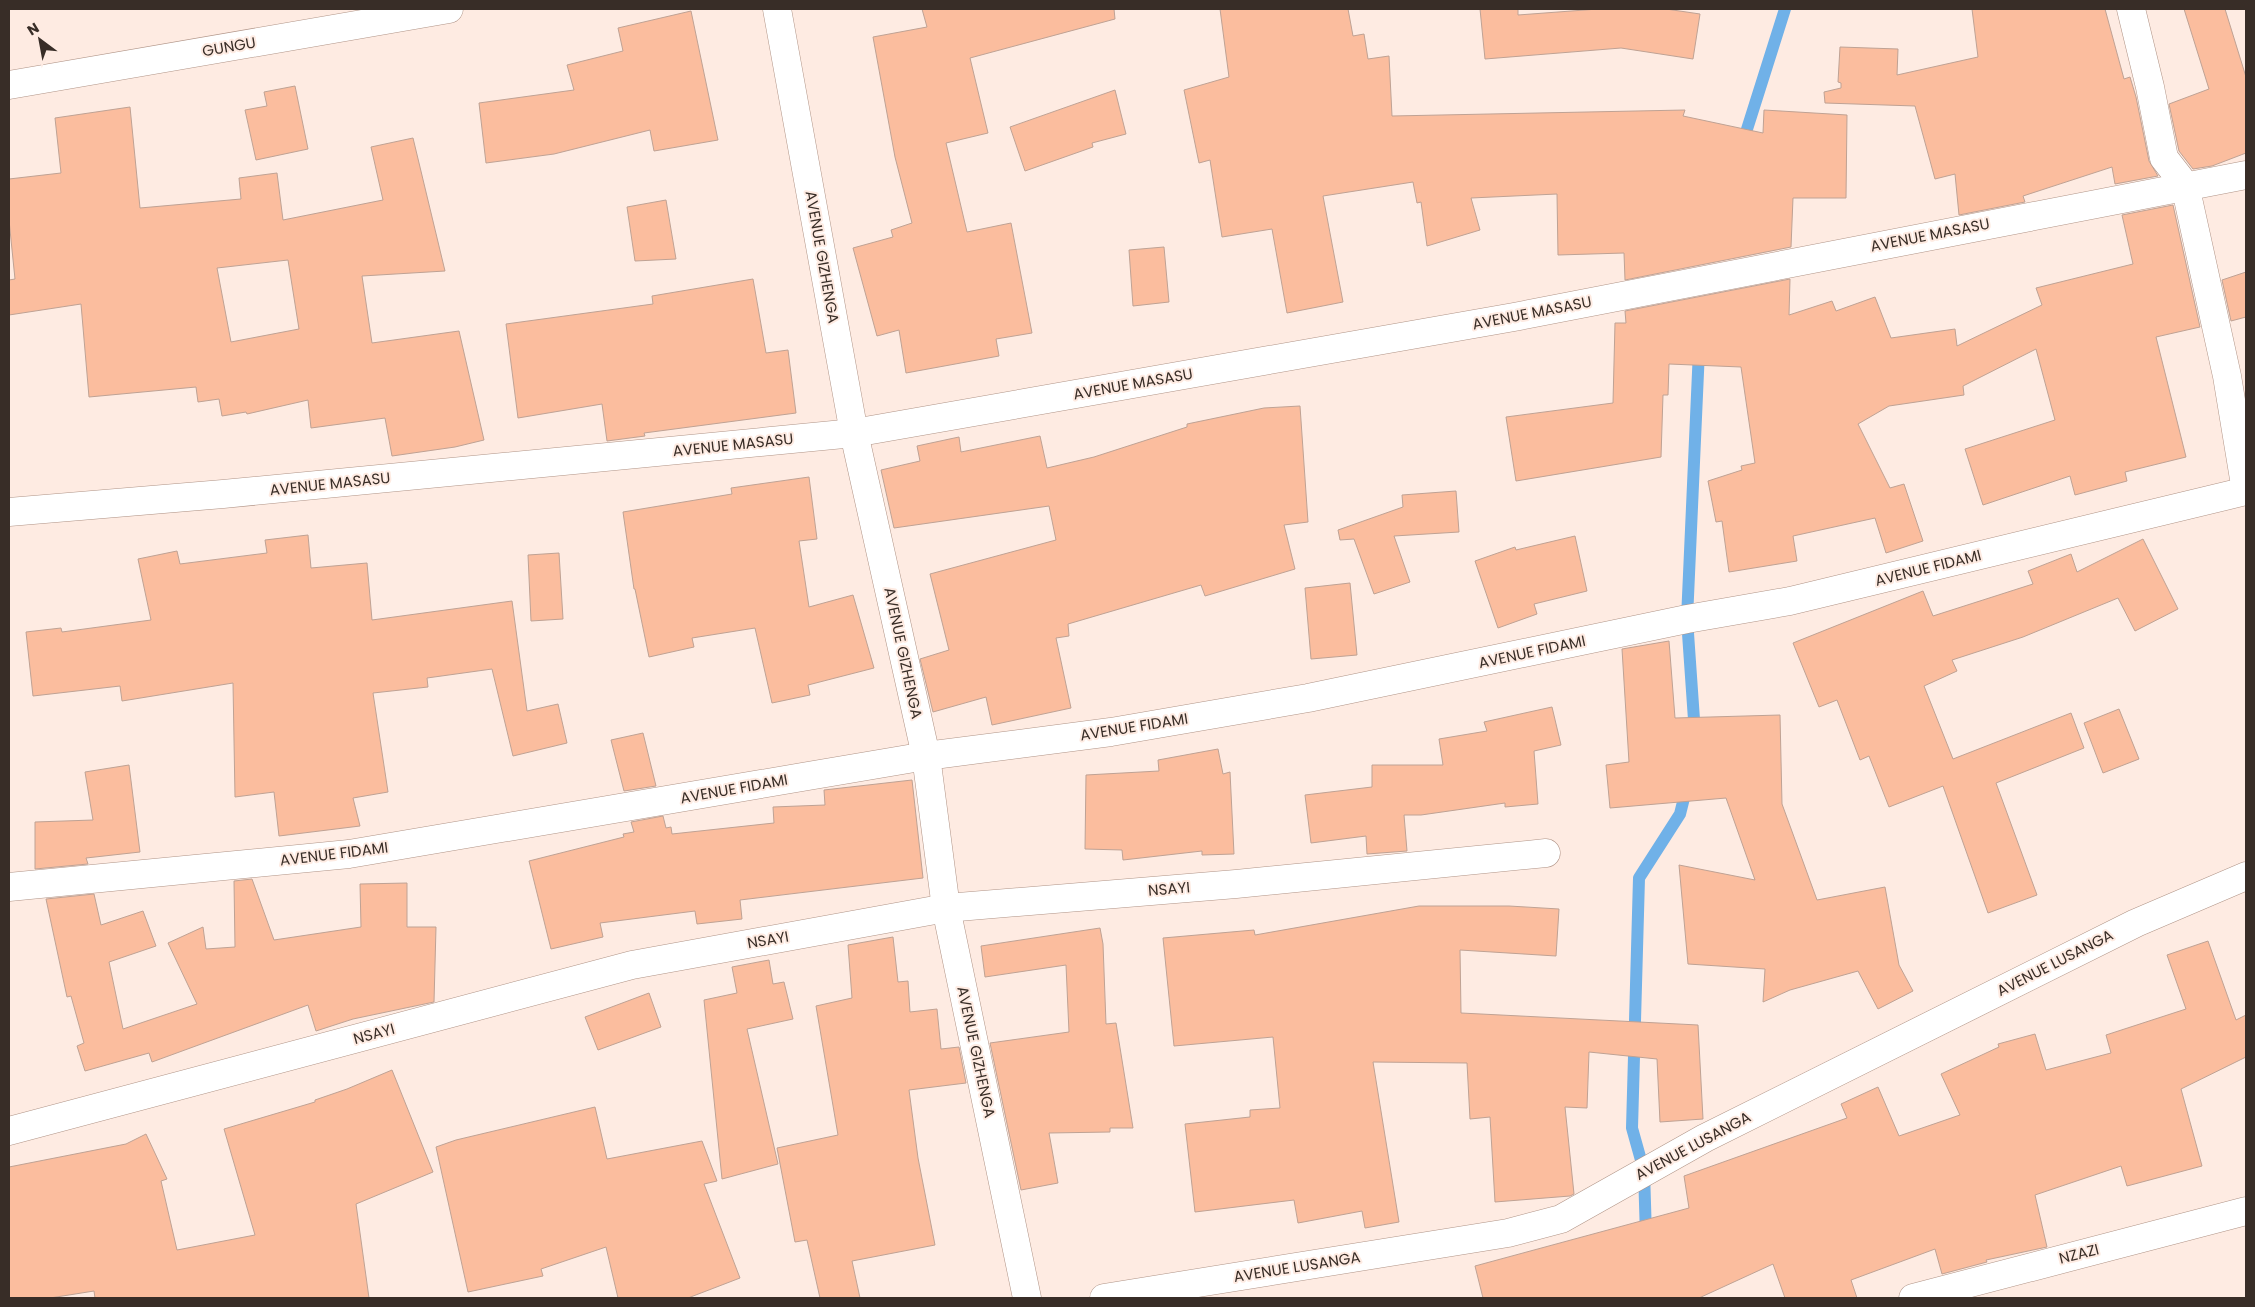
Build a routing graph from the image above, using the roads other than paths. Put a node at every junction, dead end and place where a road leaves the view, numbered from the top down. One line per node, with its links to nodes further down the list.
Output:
1 (449, 9): 4 (street, GUNGU)
2 (777, 9): 7 (street, AVENUE GIZHENGA)
3 (2131, 9): 6 (street)
4 (9, 85)
5 (2246, 175): 6 (street, AVENUE MASASU)
6 (2185, 185): 7 (street, AVENUE MASASU); 8 (street)
7 (854, 433): 9 (street, AVENUE MASASU); 10 (street, AVENUE GIZHENGA)
8 (2246, 491): 10 (street, AVENUE FIDAMI)
9 (9, 512)
10 (926, 756): 13 (street, AVENUE FIDAMI); 14 (street, AVENUE GIZHENGA)
11 (1546, 853): 14 (street, NSAYI)
12 (2246, 876): 18 (street, AVENUE LUSANGA)
13 (9, 887)
14 (946, 908): 15 (street, NSAYI); 17 (street, AVENUE GIZHENGA)
15 (9, 1131)
16 (2246, 1211): 19 (street, NZAZI)
17 (1027, 1298)
18 (1104, 1298)
19 (1913, 1298)

